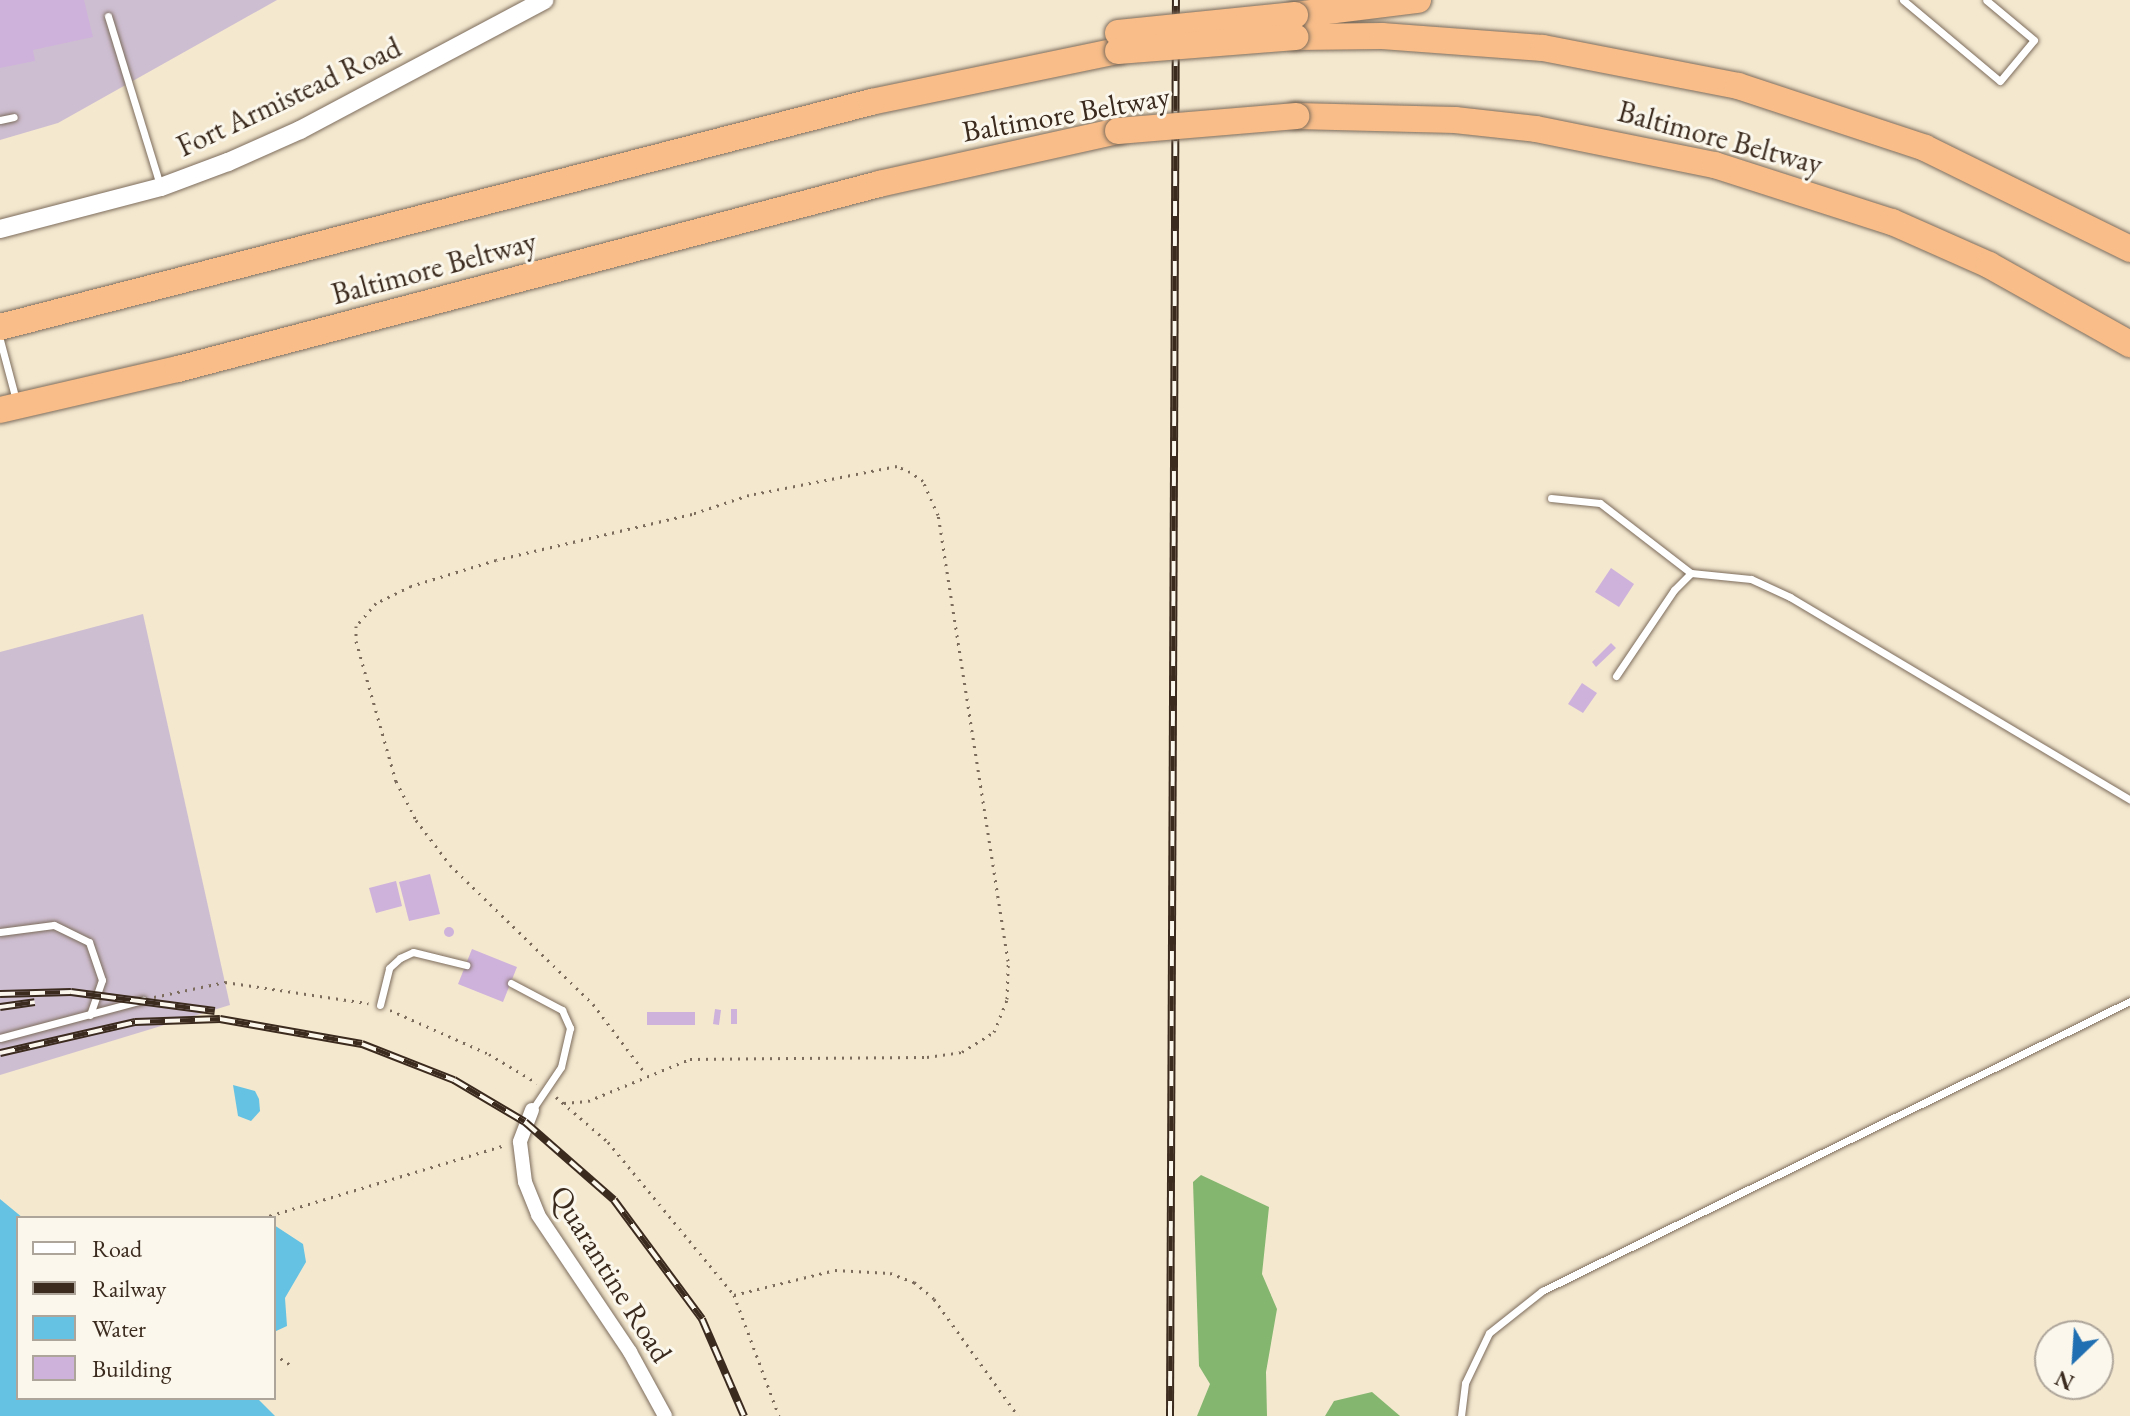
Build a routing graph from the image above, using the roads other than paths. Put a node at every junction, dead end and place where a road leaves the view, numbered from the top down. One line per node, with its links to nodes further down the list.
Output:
1 (545, 0): 9 (street, Fort Armistead Road)
2 (1418, 0): 6 (highway)
3 (1903, 0): 4 (lane)
4 (1986, 0)
5 (108, 16): 9 (lane)
6 (1295, 26): 11 (highway, Baltimore Beltway); 12 (highway, Baltimore Beltway, bridge)
7 (14, 117): 8 (lane)
8 (0, 120)
9 (161, 187): 10 (street, Fort Armistead Road)
10 (0, 229)
11 (2130, 249)
12 (0, 327)
13 (0, 340): 15 (lane)
14 (2130, 344): 15 (highway, Baltimore Beltway, bridge)
15 (9, 408)
16 (1551, 498): 17 (lane)
17 (1691, 573): 18 (lane); 19 (lane)
18 (1616, 676)
19 (2130, 800)
20 (0, 932): 26 (lane)
21 (466, 965): 25 (lane)
22 (511, 983): 28 (lane)
23 (143, 1000): 26 (lane)
24 (2130, 1001): 30 (lane)
25 (380, 1005)
26 (90, 1015): 27 (lane)
27 (0, 1038)
28 (532, 1110): 29 (street, Quarantine Road)
29 (665, 1416)
30 (1461, 1416)

